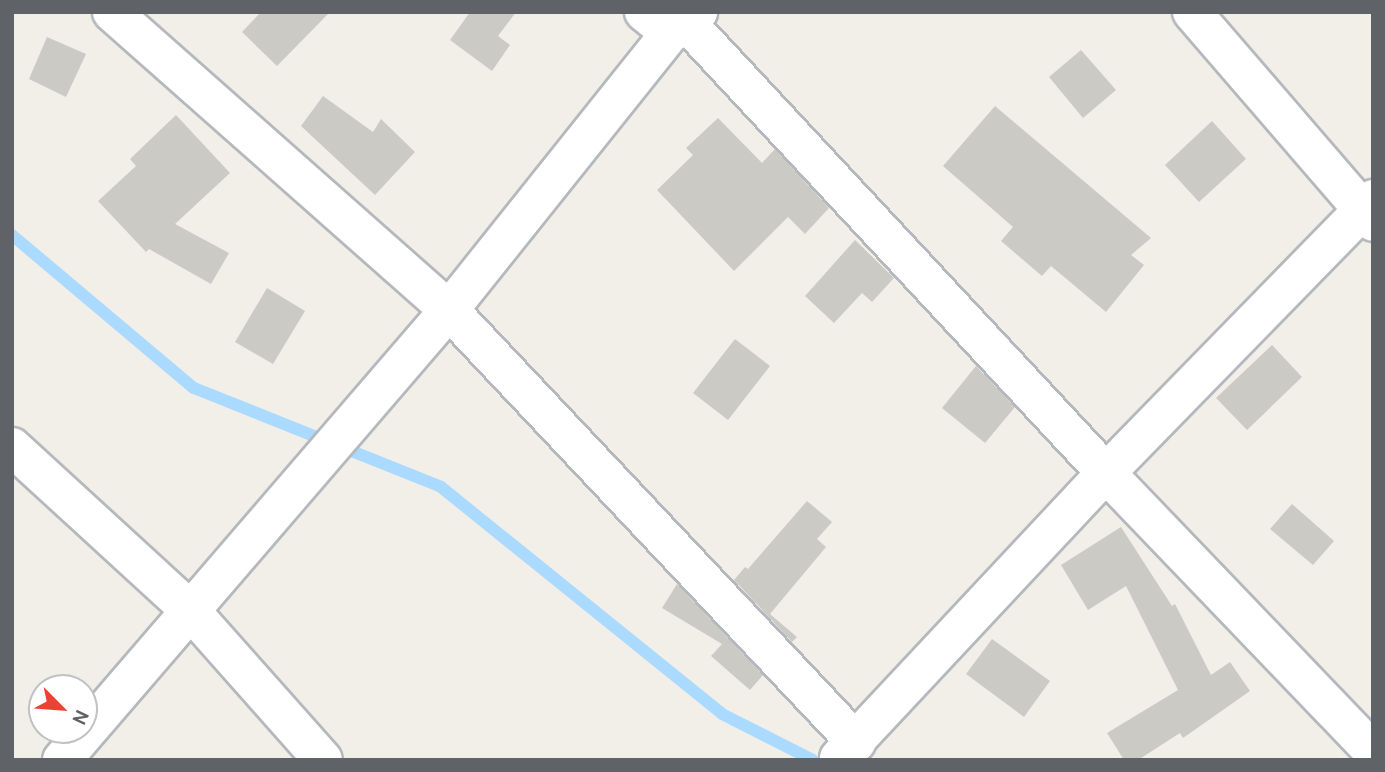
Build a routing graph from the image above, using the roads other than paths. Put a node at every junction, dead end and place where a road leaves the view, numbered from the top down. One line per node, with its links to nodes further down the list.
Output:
1 (112, 12): 5 (street)
2 (1192, 12): 4 (street)
3 (675, 20): 5 (street); 7 (street)
4 (1369, 211): 7 (street)
5 (449, 310): 8 (street); 9 (street)
6 (12, 447): 8 (street)
7 (1106, 473): 9 (street); 10 (street)
8 (190, 610): 11 (street); 12 (street)
9 (847, 751)
10 (1373, 751)
11 (62, 760)
12 (323, 760)

